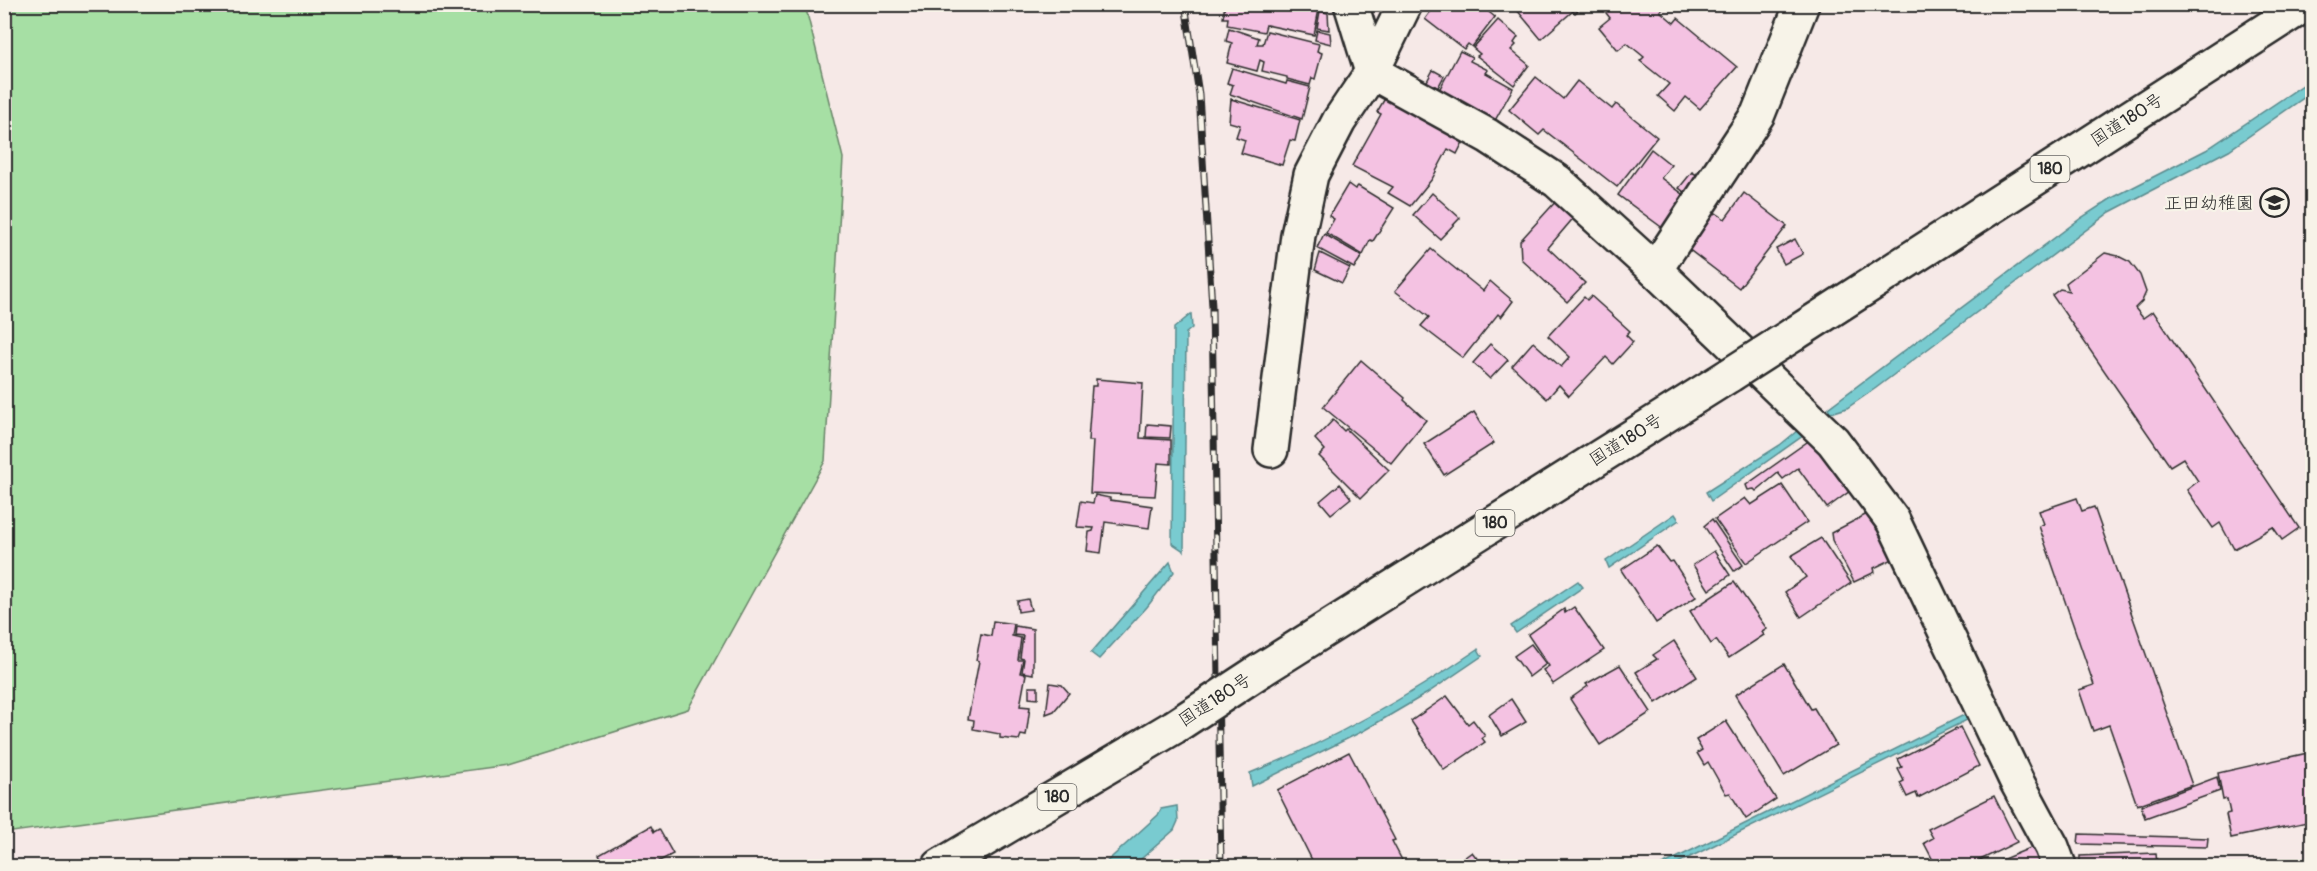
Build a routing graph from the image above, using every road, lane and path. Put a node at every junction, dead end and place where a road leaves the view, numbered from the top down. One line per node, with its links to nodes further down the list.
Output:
1 (1351, 4): 5 (main road)
2 (1405, 4): 5 (main road)
3 (1802, 4): 6 (main road)
4 (2307, 4): 8 (main road, 国道180号 / 180, bridge)
5 (1372, 72): 6 (main road); 7 (main road)
6 (1655, 270): 9 (main road)
7 (1271, 450)
8 (940, 867)
9 (2059, 867)

